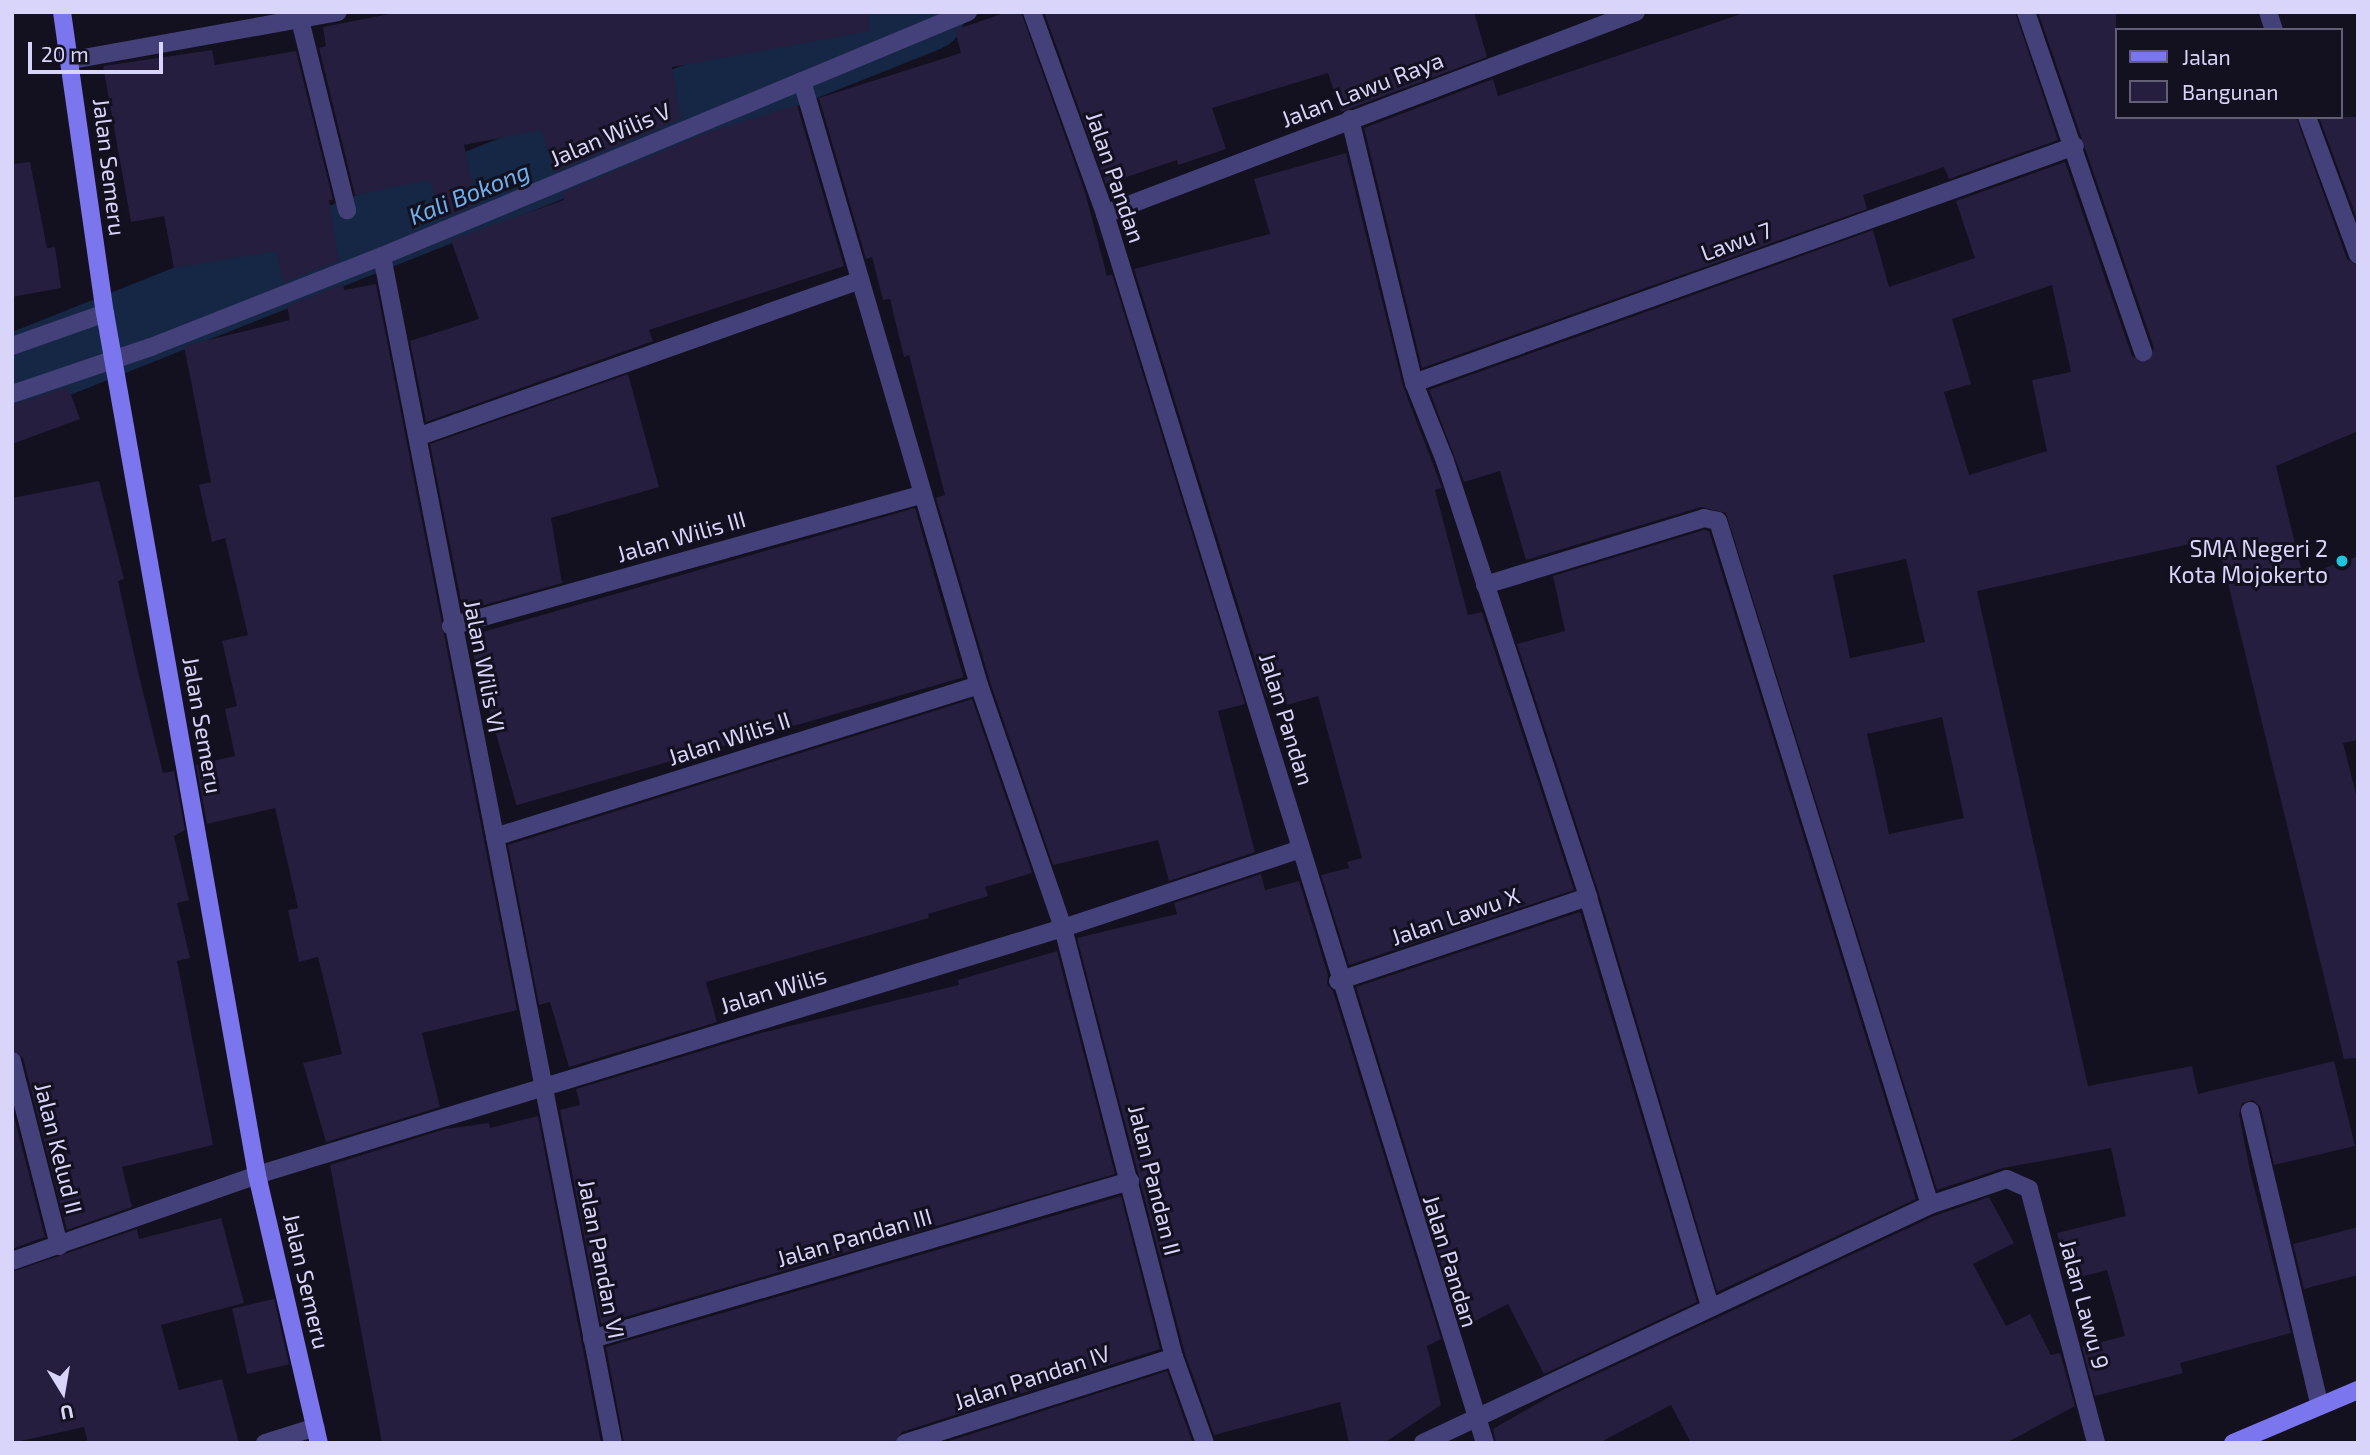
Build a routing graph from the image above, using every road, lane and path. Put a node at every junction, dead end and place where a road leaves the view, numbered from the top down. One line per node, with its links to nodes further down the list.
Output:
1 (62, 12): 8 (street, Jalan Semeru)
2 (338, 12): 7 (street)
3 (968, 12): 9 (street, Jalan Wilis V)
4 (1032, 12): 14 (street, Jalan Pandan)
5 (1636, 12): 10 (street, Jalan Lawu Raya)
6 (2026, 12): 12 (street)
7 (300, 20): 8 (street); 13 (street)
8 (72, 60): 18 (street, Jalan Semeru)
9 (802, 81): 16 (street, Jalan Wilis V); 17 (street, Jalan Pandan II)
10 (1350, 119): 14 (street, Jalan Lawu Raya); 22 (street)
11 (2308, 119): 15 (street)
12 (2075, 146): 20 (street); 22 (street, Lawu 7)
13 (347, 210)
14 (1105, 214): 30 (street, Jalan Pandan)
15 (2358, 255)
16 (382, 256): 21 (street, Jalan Wilis V); 24 (street, Jalan Wilis VI)
17 (860, 280): 24 (street); 25 (street, Jalan Pandan II)
18 (106, 319): 19 (street); 21 (street, Jalan Semeru)
19 (12, 346)
20 (2143, 352)
21 (113, 355): 23 (street, Jalan Wilis V); 37 (street, Jalan Semeru)
22 (1414, 383): 26 (street)
23 (12, 394)
24 (419, 436): 27 (street, Jalan Wilis VI)
25 (923, 494): 27 (street, Jalan Wilis III); 28 (street, Jalan Pandan II)
26 (1485, 585): 31 (street); 39 (street)
27 (451, 625): 29 (street, Jalan Wilis VI)
28 (979, 685): 29 (street, Jalan Wilis II); 32 (street, Jalan Pandan II)
29 (495, 838): 35 (street, Jalan Wilis VI)
30 (1301, 849): 32 (street, Jalan Wilis); 33 (street, Jalan Pandan)
31 (1588, 897): 33 (street, Jalan Lawu X); 42 (street)
32 (1063, 928): 35 (street, Jalan Wilis); 38 (street, Jalan Pandan II)
33 (1339, 981): 47 (street, Jalan Pandan)
34 (12, 1061): 40 (street, Jalan Kelud II)
35 (544, 1085): 37 (street, Jalan Wilis); 43 (street, Jalan Pandan VI)
36 (2250, 1111): 46 (street)
37 (257, 1175): 40 (street, Jalan Wilis); 48 (street, Jalan Semeru)
38 (1130, 1181): 43 (street, Jalan Pandan III); 44 (street, Jalan Pandan II)
39 (1930, 1205): 42 (street); 55 (street, Jalan Lawu 9)
40 (59, 1246): 41 (street, Jalan Wilis)
41 (12, 1261)
42 (1710, 1307): 47 (street)
43 (592, 1339): 50 (street, Jalan Pandan VI)
44 (1174, 1357): 51 (street, Jalan Pandan IV); 52 (street, Jalan Pandan II)
45 (2358, 1390): 46 (street)
46 (2320, 1406): 56 (street)
47 (1474, 1418): 53 (street); 54 (street, Jalan Pandan)
48 (318, 1435): 49 (street)
49 (265, 1443)
50 (613, 1443)
51 (905, 1443)
52 (1205, 1443)
53 (1423, 1443)
54 (1485, 1443)
55 (2096, 1443)
56 (2233, 1443)

